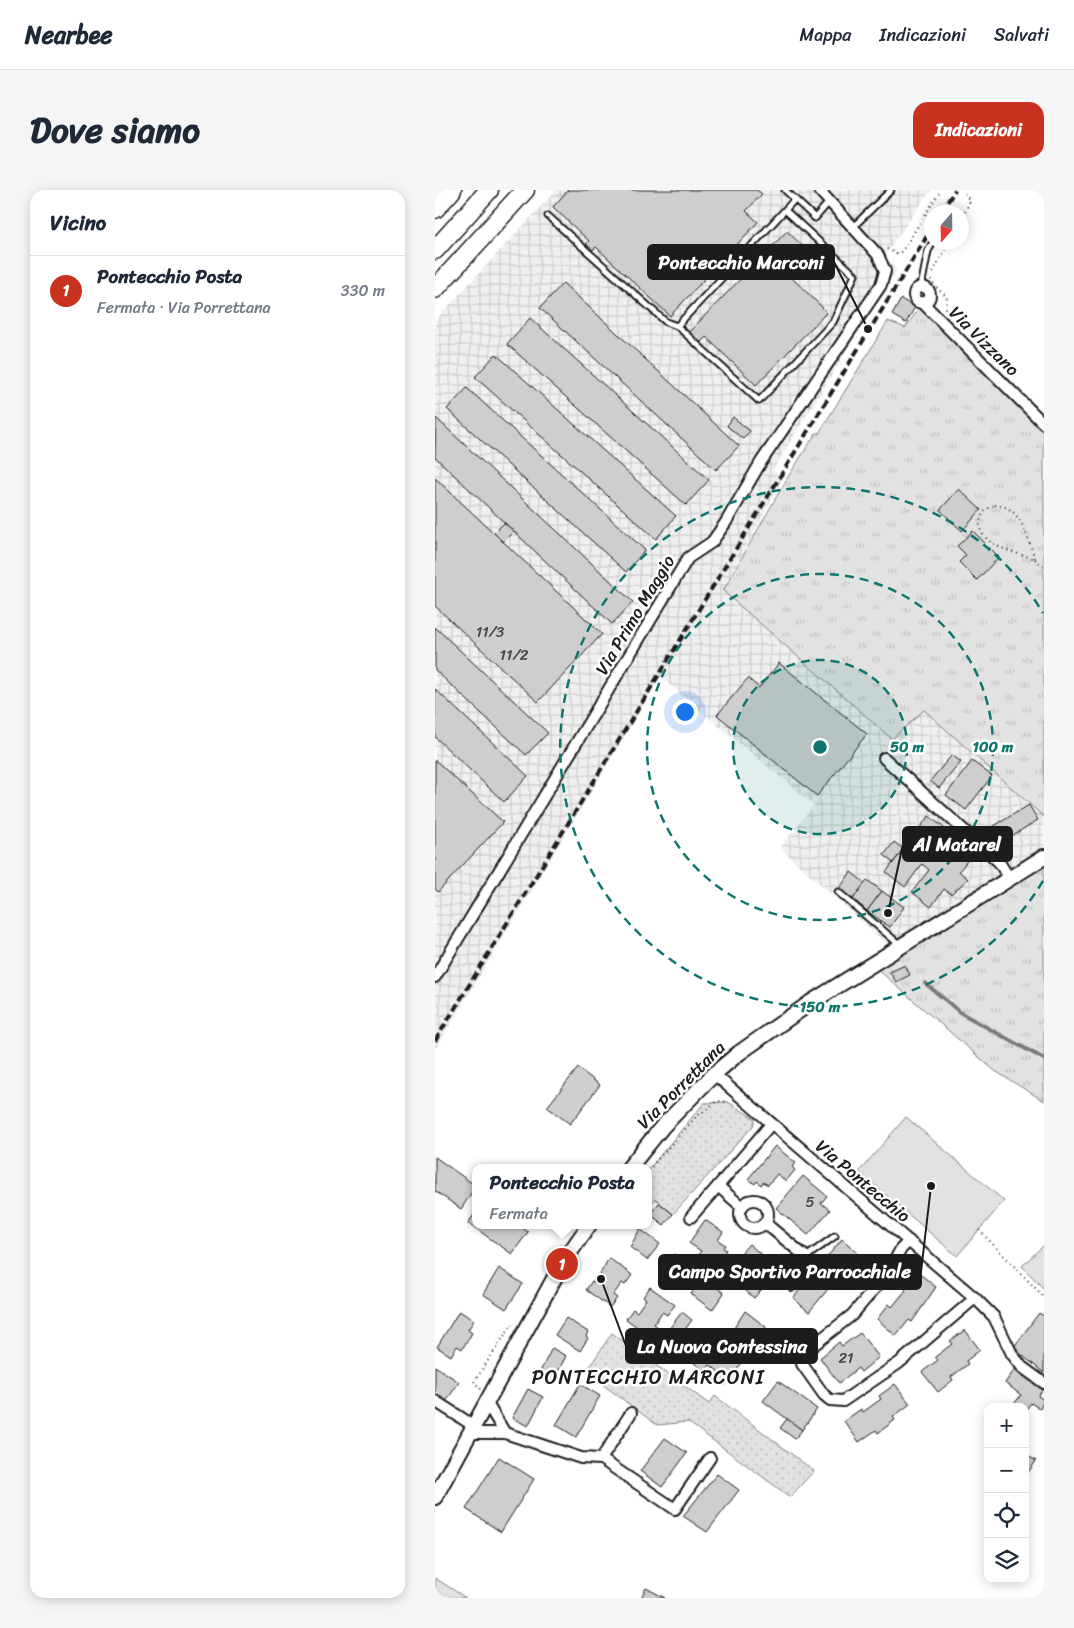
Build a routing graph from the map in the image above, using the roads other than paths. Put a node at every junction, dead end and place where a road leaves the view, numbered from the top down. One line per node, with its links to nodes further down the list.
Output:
1 (452, 190): 9 (highway)
2 (489, 190): 13 (highway)
3 (525, 190): 16 (highway)
4 (785, 190): 7 (lane)
5 (819, 190): 8 (street)
6 (891, 190): 12 (lane)
7 (795, 199): 8 (lane); 10 (lane)
8 (829, 202): 12 (street)
9 (435, 209)
10 (785, 210): 17 (lane); 17 (lane)
11 (548, 216): 17 (lane)
12 (852, 227): 24 (street, Via Primo Maggio)
13 (435, 250)
14 (929, 250): 15 (lane)
15 (921, 287): 18 (street, Via Vizzano)
16 (435, 289)
17 (677, 326)
18 (1044, 424)
19 (884, 758): 21 (street)
20 (1044, 857): 21 (main road, Via Porrettana)
21 (1009, 878): 23 (main road, Via Porrettana)
22 (838, 892): 23 (lane)
23 (901, 946): 25 (main road, Via Porrettana)
24 (435, 977)
25 (714, 1074): 26 (street, Via Pontecchio); 27 (main road, Via Porrettana)
26 (771, 1124): 28 (street); 34 (street, Via Pontecchio)
27 (632, 1164)
28 (718, 1186): 29 (street); 30 (street)
29 (742, 1207): 31 (street); 31 (street)
30 (691, 1217)
31 (765, 1223): 35 (street)
32 (586, 1229): 40 (main road)
33 (835, 1236): 35 (lane)
34 (909, 1241): 37 (street, Via Pontecchio); 37 (street)
35 (806, 1257): 36 (lane)
36 (792, 1288)
37 (975, 1298): 38 (street, Via Pontecchio)
38 (1044, 1383)
39 (435, 1401): 42 (street)
40 (486, 1402): 42 (main road); 43 (street)
41 (631, 1413): 45 (street)
42 (471, 1429): 43 (street); 46 (main road)
43 (505, 1433): 45 (street)
44 (710, 1458): 45 (street)
45 (601, 1459)
46 (435, 1497)

